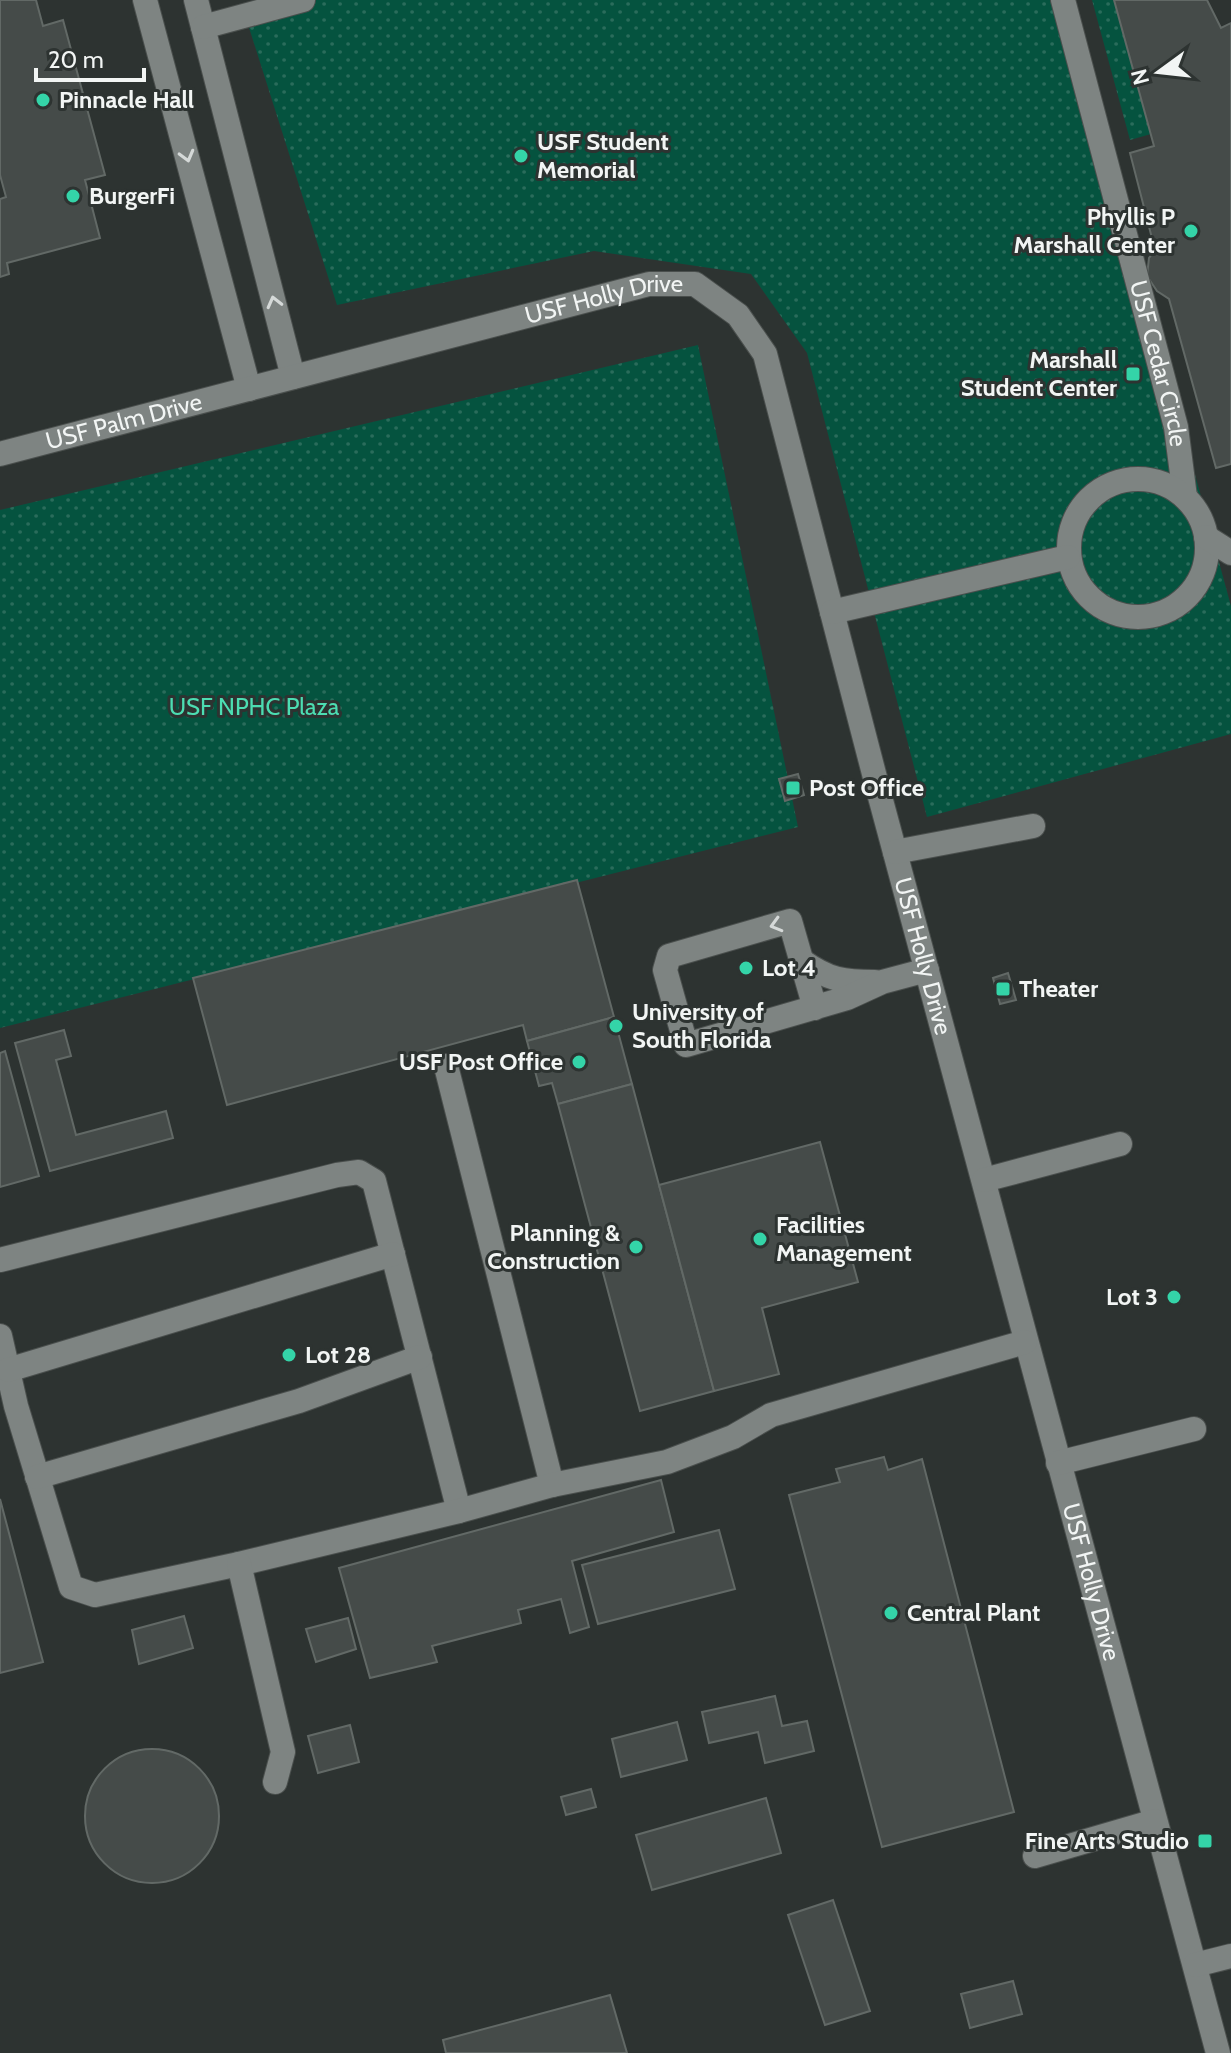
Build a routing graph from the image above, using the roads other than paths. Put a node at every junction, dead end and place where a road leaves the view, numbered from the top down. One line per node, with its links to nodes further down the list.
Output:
1 (145, 0): 7 (street, one-way to 7)
2 (196, 0): 5 (street)
3 (303, 0): 5 (street)
4 (1063, 0): 9 (street, USF Cedar Circle)
5 (203, 27): 6 (street, one-way to 5)
6 (293, 377): 7 (street, USF Holly Drive); 13 (street, USF Holly Drive)
7 (249, 389): 8 (street, USF Palm Drive)
8 (0, 454)
9 (1185, 497): 10 (street, USF Cedar Circle); 12 (street, USF Cedar Circle)
10 (1206, 537): 11 (street); 12 (street)
11 (1231, 553)
12 (1068, 557): 13 (street)
13 (832, 612): 15 (street, USF Holly Drive)
14 (1033, 826): 15 (street)
15 (895, 852): 17 (street, USF Holly Drive)
16 (802, 961): 18 (street); 19 (street); 19 (street, one-way to 19)
17 (927, 970): 18 (street); 22 (street, USF Holly Drive)
18 (882, 982): 19 (street)
19 (815, 1008)
20 (446, 1066): 32 (street)
21 (1120, 1144): 22 (street)
22 (984, 1180): 26 (street, USF Holly Drive)
23 (393, 1254): 24 (street); 27 (street); 28 (street)
24 (0, 1260)
25 (0, 1336): 28 (street)
26 (1025, 1342): 30 (street, USF Holly Drive); 32 (street)
27 (420, 1357): 31 (street); 33 (street)
28 (8, 1370): 31 (street)
29 (1194, 1429): 30 (street)
30 (1058, 1463): 36 (street, USF Holly Drive)
31 (37, 1477): 34 (street)
32 (552, 1485): 33 (street)
33 (459, 1511): 34 (street)
34 (239, 1564): 35 (street)
35 (275, 1782)
36 (1155, 1821): 37 (street); 39 (street, USF Holly Drive)
37 (1035, 1856)
38 (1231, 1956): 39 (street)
39 (1195, 1965): 40 (street, USF Holly Drive)
40 (1218, 2053)

